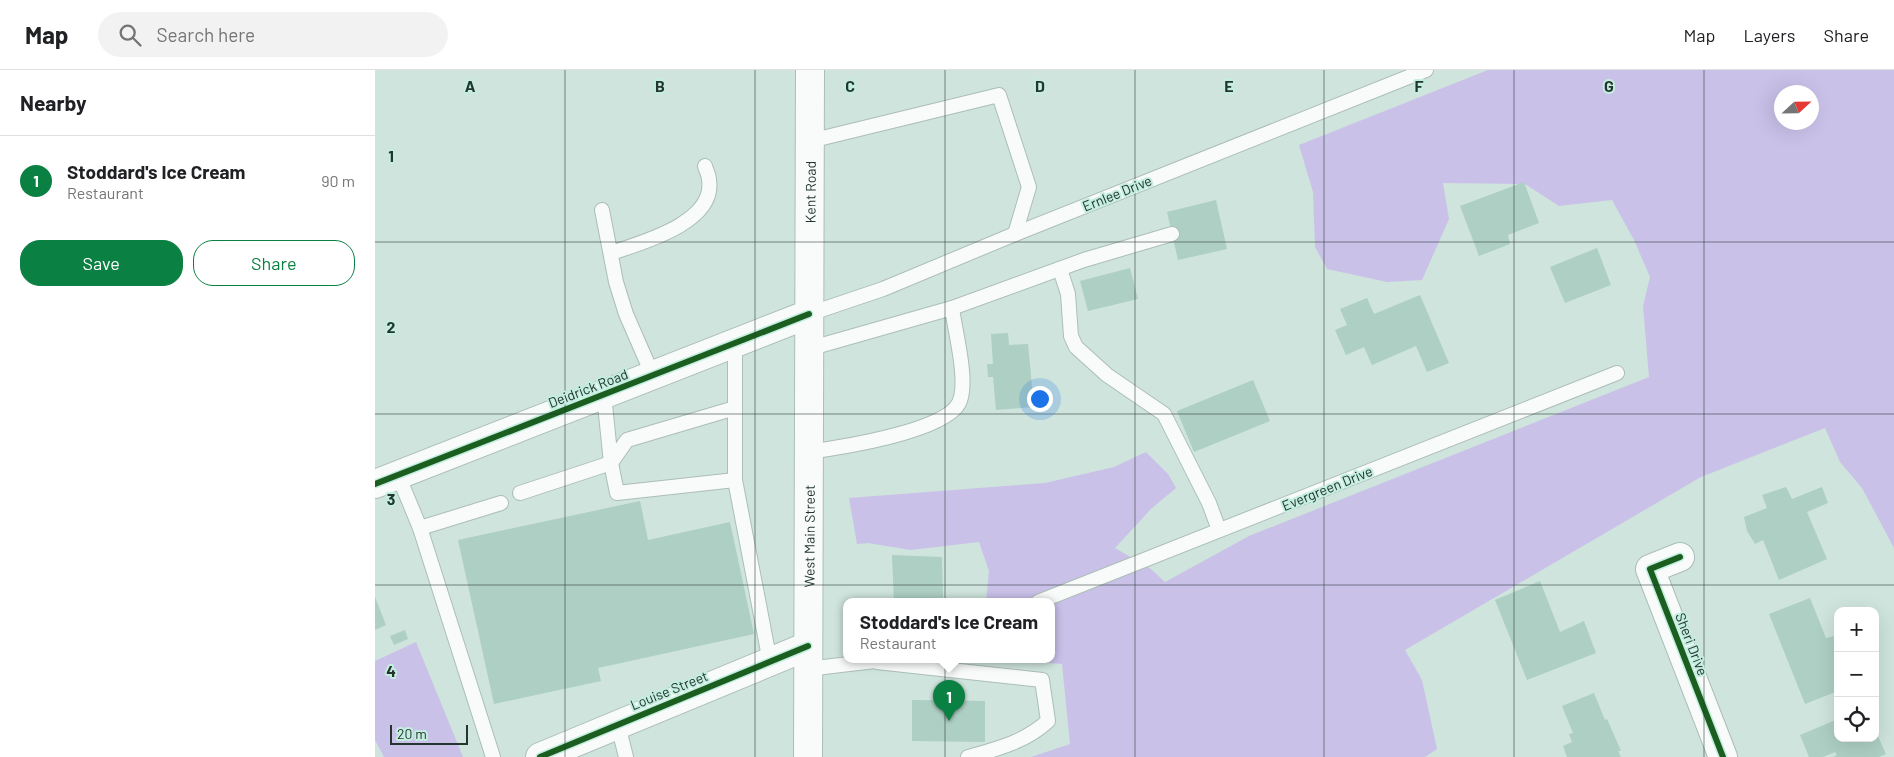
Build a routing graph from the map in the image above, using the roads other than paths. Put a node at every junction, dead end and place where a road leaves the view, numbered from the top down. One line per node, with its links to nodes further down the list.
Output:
1 (810, 70): 3 (street, Kent Road)
2 (1426, 70): 6 (lane, Ernlee Drive)
3 (810, 141): 6 (lane); 11 (street, Kent Road)
4 (705, 166): 8 (lane)
5 (602, 210): 8 (lane)
6 (1015, 234): 11 (lane, Ernlee Drive)
7 (1172, 234): 9 (lane)
8 (611, 253): 15 (lane)
9 (1060, 269): 10 (lane); 25 (lane)
10 (952, 308): 13 (lane); 18 (lane)
11 (809, 314): 12 (street, Deidrick Road); 13 (street, West Main Street)
12 (735, 344): 15 (street, Deidrick Road); 17 (lane)
13 (808, 349): 18 (street, West Main Street)
14 (1617, 373): 25 (lane, Evergreen Drive)
15 (653, 376): 16 (street, Deidrick Road)
16 (604, 395): 19 (lane); 20 (street, Deidrick Road)
17 (735, 408): 19 (lane); 21 (lane)
18 (807, 452): 28 (street, West Main Street)
19 (611, 463): 21 (lane); 22 (lane)
20 (387, 479): 24 (lane)
21 (735, 480): 30 (lane)
22 (520, 493)
23 (501, 504): 24 (lane)
24 (420, 528): 33 (lane)
25 (1219, 530): 27 (lane, Evergreen Drive)
26 (1680, 557): 38 (street, Sheri Drive)
27 (1047, 598)
28 (808, 658): 29 (lane); 30 (street, Louise Street); 36 (street, West Main Street)
29 (843, 659)
30 (770, 662): 32 (street, Louise Street)
31 (897, 663): 37 (lane)
32 (618, 725): 34 (street, Louise Street); 35 (lane)
33 (493, 757)
34 (540, 757)
35 (626, 757)
36 (808, 757)
37 (968, 757)
38 (1723, 757)

